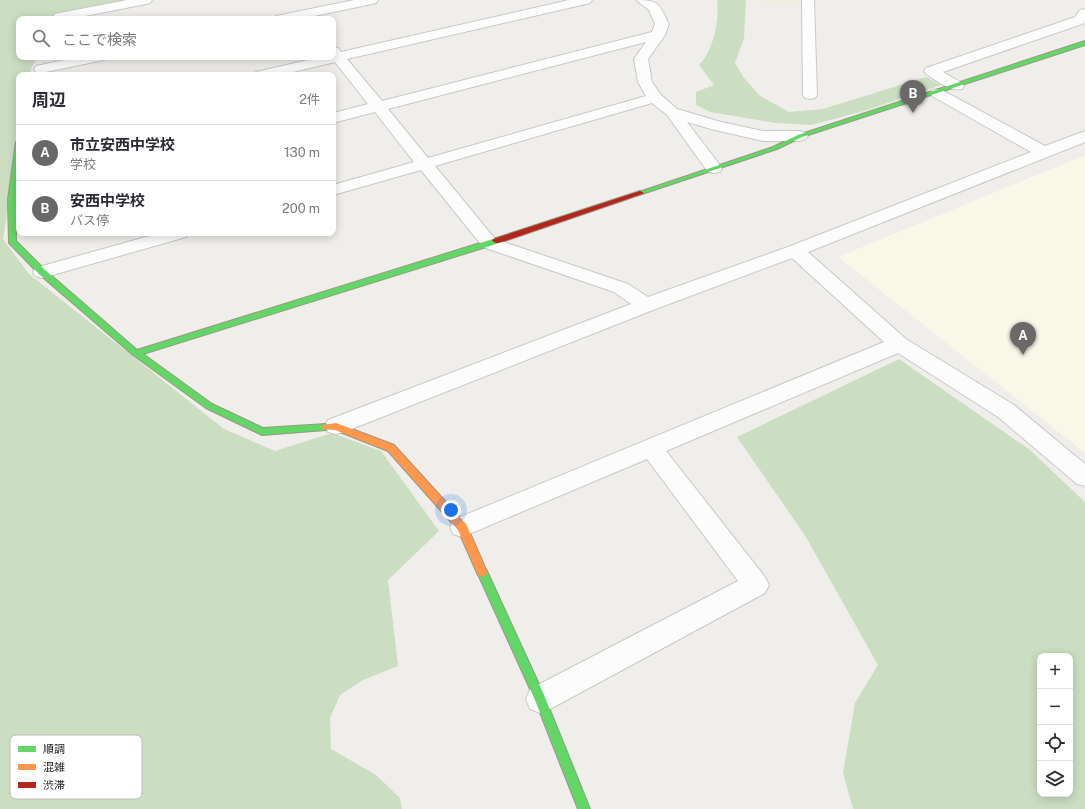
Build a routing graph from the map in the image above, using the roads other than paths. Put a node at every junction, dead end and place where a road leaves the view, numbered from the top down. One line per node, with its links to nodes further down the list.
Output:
1 (146, 0): 8 (street)
2 (372, 0): 6 (street)
3 (586, 0): 11 (street)
4 (642, 0): 9 (street)
5 (808, 0): 18 (street)
6 (300, 13)
7 (1085, 13): 16 (street)
8 (65, 16)
9 (658, 35): 19 (street); 20 (street)
10 (1085, 43): 16 (street)
11 (336, 54): 20 (street)
12 (82, 60): 14 (street)
13 (315, 60): 15 (street)
14 (42, 67)
15 (272, 72)
16 (957, 86): 17 (street)
17 (937, 93): 23 (street); 25 (street)
18 (810, 95)
19 (655, 98): 21 (street); 26 (street)
20 (378, 106): 22 (street); 26 (street)
21 (672, 112): 23 (street); 27 (street)
22 (336, 117)
23 (800, 136): 27 (street)
24 (1085, 136): 25 (street)
25 (1043, 152): 32 (street)
26 (424, 164): 28 (street); 31 (street)
27 (714, 168): 31 (street)
28 (336, 189)
29 (16, 199): 33 (street)
30 (169, 236): 33 (street)
31 (489, 243): 34 (street); 36 (street)
32 (796, 251): 34 (street); 35 (street)
33 (42, 272): 36 (street)
34 (646, 305): 37 (street)
35 (899, 344): 38 (street); 39 (street)
36 (136, 353): 37 (street)
37 (336, 426): 40 (street)
38 (650, 448): 40 (street); 41 (street)
39 (1085, 477)
40 (462, 527): 41 (street)
41 (540, 699): 42 (street)
42 (584, 809)

